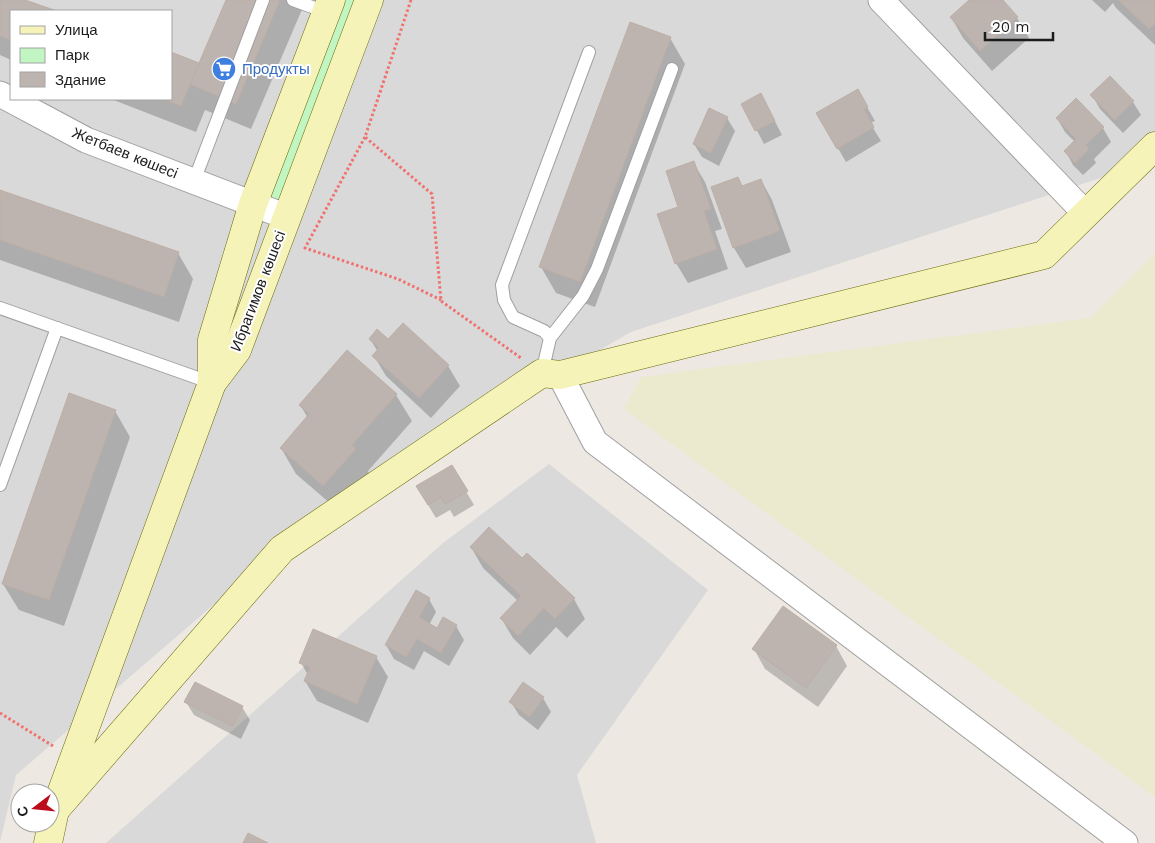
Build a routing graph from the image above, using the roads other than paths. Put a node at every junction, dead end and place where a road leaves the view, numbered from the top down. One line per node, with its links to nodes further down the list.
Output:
1 (263, 0): 10 (lane)
2 (292, 0): 5 (lane)
3 (369, 0): 13 (street, Ибрагимов көшесі)
4 (881, 0): 12 (street)
5 (329, 6): 11 (street, Ибрагимов көшесі)
6 (589, 52): 16 (lane)
7 (672, 70): 16 (lane)
8 (11, 100): 10 (street, Жетбаев көшесі)
9 (1155, 146): 12 (street)
10 (194, 181): 11 (street, Жетбаев көшесі)
11 (253, 204): 13 (street, Ибрагимов көшесі); 18 (street, Ибрагимов көшесі)
12 (1086, 214): 17 (street)
13 (286, 217): 18 (street, Ибрагимов көшесі)
14 (0, 308): 15 (lane)
15 (58, 328): 18 (lane); 19 (lane)
16 (550, 338): 17 (lane)
17 (551, 374): 21 (street); 22 (street)
18 (212, 383): 20 (street)
19 (0, 485)
20 (60, 796)
21 (60, 804)
22 (1124, 843)

